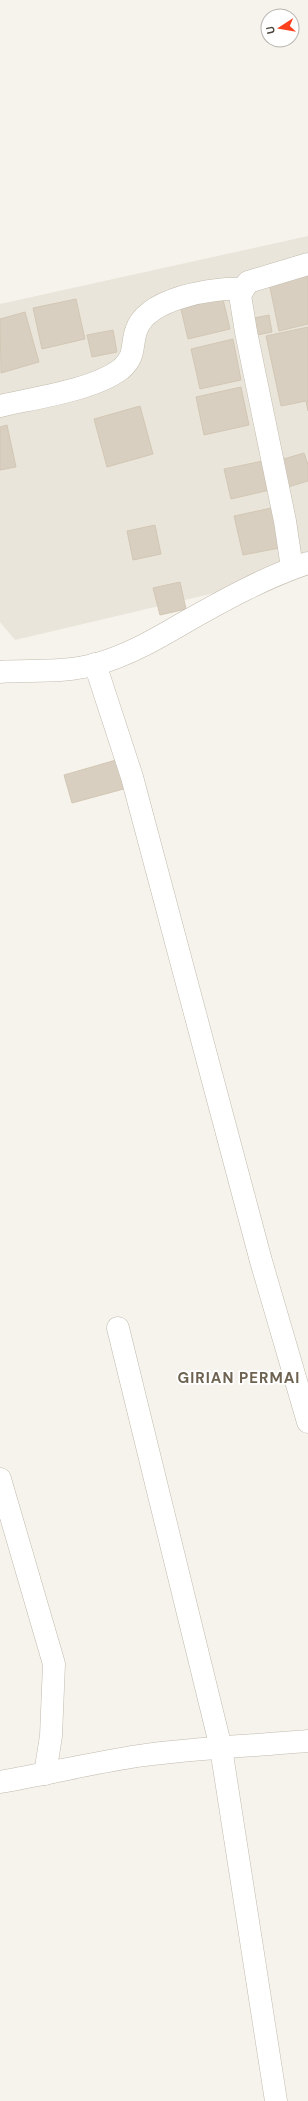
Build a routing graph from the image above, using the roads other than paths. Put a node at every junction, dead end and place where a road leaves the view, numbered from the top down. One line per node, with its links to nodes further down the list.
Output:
1 (308, 264): 2 (street)
2 (243, 289): 3 (street); 4 (street)
3 (0, 406)
4 (300, 566): 5 (street)
5 (95, 664): 6 (street); 8 (street)
6 (0, 672)
7 (118, 1328): 11 (street)
8 (308, 1422)
9 (0, 1479): 12 (street)
10 (308, 1741): 11 (street)
11 (221, 1748): 12 (street); 14 (street)
12 (45, 1774): 13 (street)
13 (0, 1782)
14 (276, 2101)

